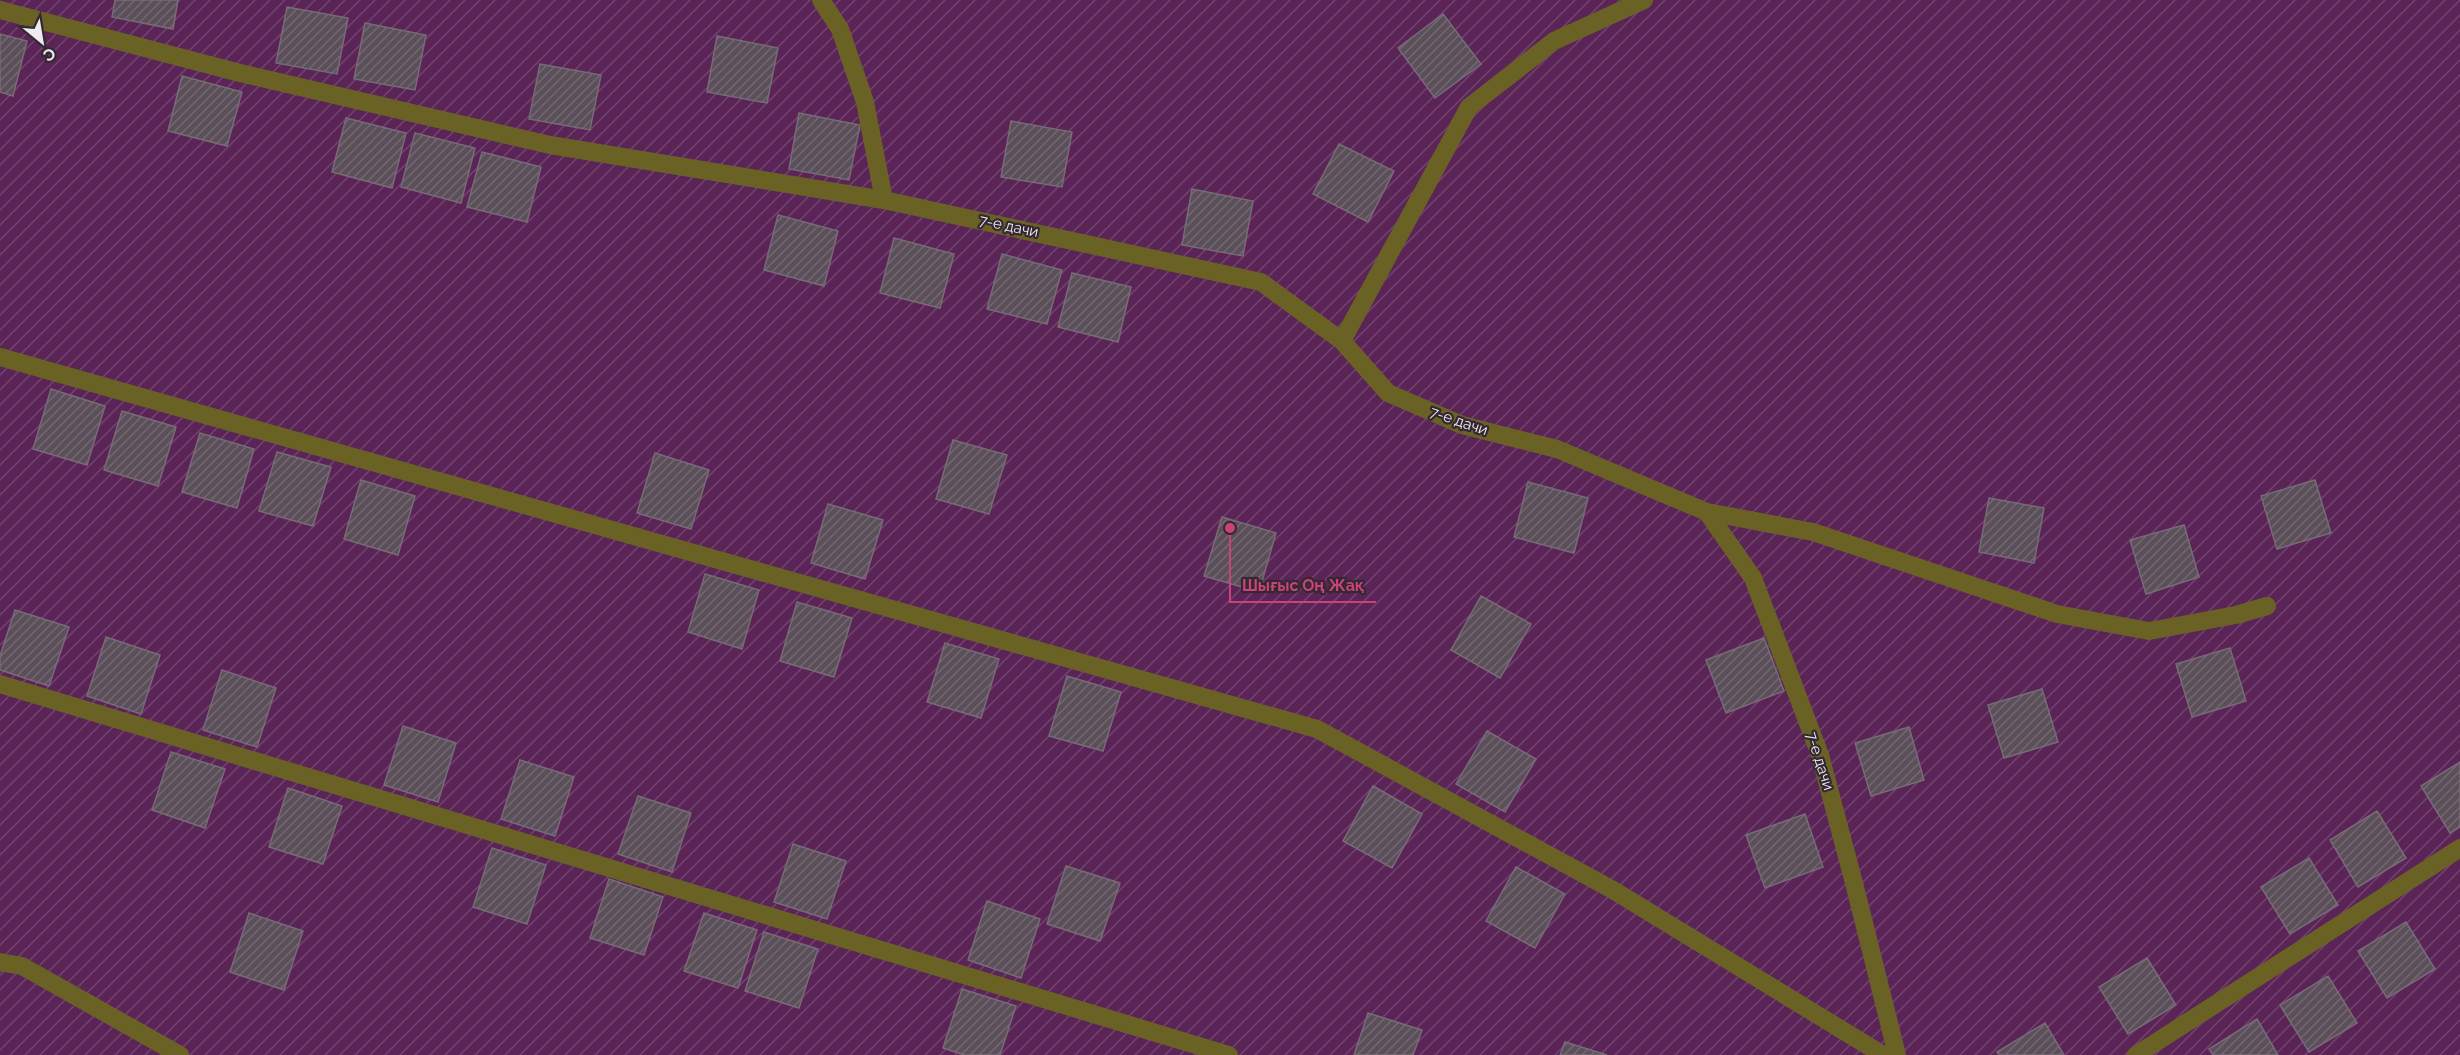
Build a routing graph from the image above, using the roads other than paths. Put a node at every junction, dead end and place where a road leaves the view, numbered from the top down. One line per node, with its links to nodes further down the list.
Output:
1 (820, 0): 4 (lane)
2 (1644, 0): 5 (lane)
3 (0, 10): 4 (lane, 7-е дачи)
4 (884, 200): 5 (lane, 7-е дачи)
5 (1342, 341): 7 (lane, 7-е дачи)
6 (0, 357): 14 (lane)
7 (1707, 512): 8 (lane); 15 (lane, 7-е дачи)
8 (2267, 606)
9 (0, 684): 13 (lane)
10 (2460, 848): 16 (lane)
11 (0, 962): 12 (lane)
12 (180, 1055)
13 (1229, 1055)
14 (1883, 1055)
15 (1897, 1055)
16 (2136, 1055)

